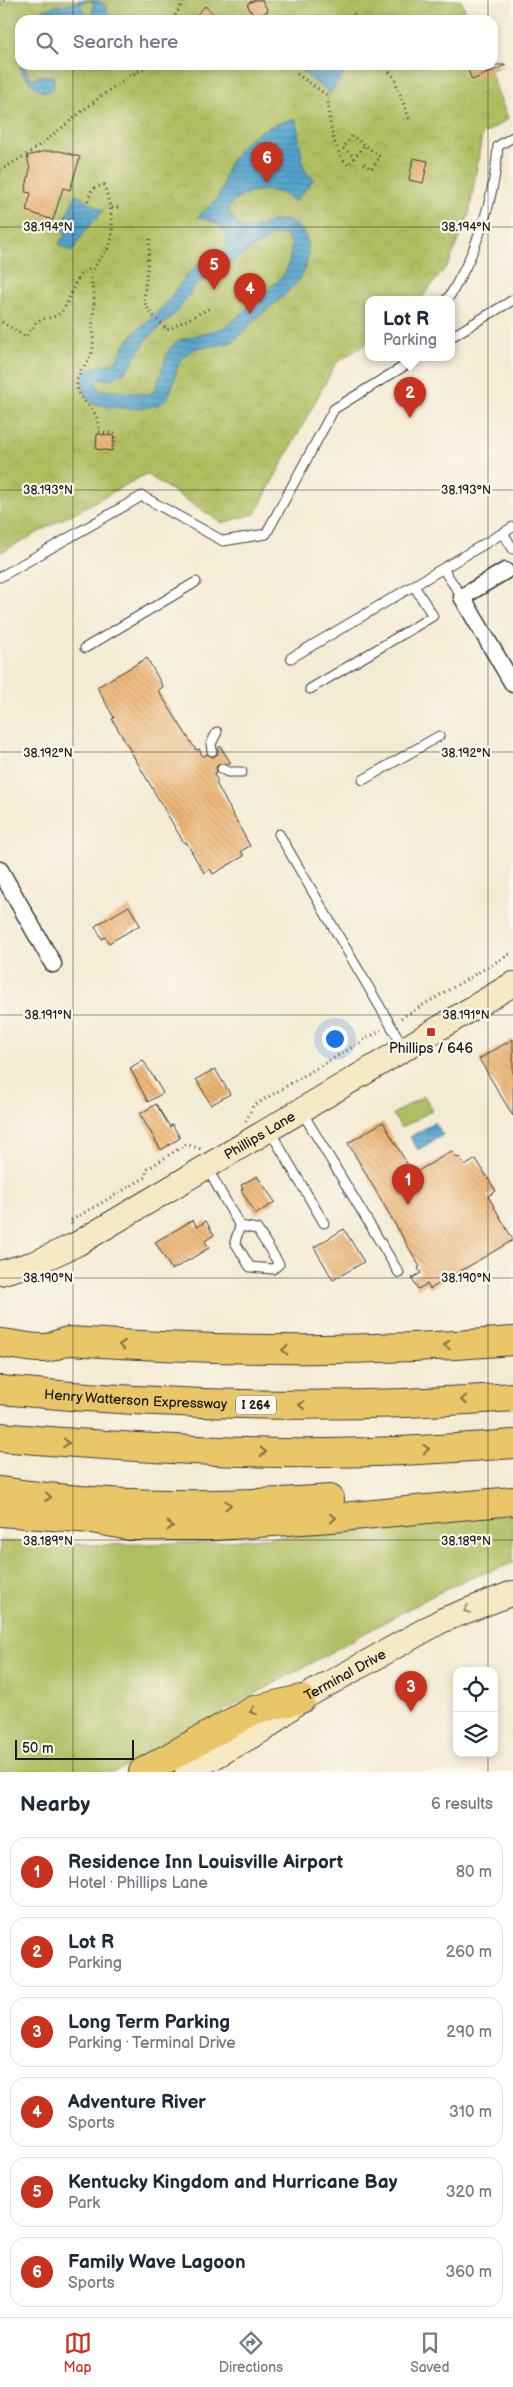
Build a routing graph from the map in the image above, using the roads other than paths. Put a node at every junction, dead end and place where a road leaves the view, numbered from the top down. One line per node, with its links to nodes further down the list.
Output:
1 (513, 137): 2 (lane)
2 (449, 296)
3 (513, 300): 4 (lane)
4 (455, 336)
5 (412, 361): 11 (lane)
6 (513, 527): 7 (lane)
7 (503, 533): 8 (lane); 9 (lane)
8 (513, 549)
9 (442, 569): 13 (lane); 14 (lane)
10 (505, 571): 14 (street)
11 (0, 577)
12 (196, 582): 15 (lane)
13 (414, 586): 16 (lane); 18 (lane)
14 (462, 597): 17 (street)
15 (85, 648)
16 (291, 658)
17 (513, 684)
18 (310, 689)
19 (217, 732): 21 (lane)
20 (439, 736): 24 (lane)
21 (212, 751)
22 (222, 769): 23 (lane)
23 (242, 772)
24 (363, 780)
25 (279, 834): 29 (lane)
26 (2, 878): 27 (street)
27 (53, 964)
28 (513, 984): 29 (main road, Phillips Lane)
29 (404, 1048): 30 (main road, Phillips Lane)
30 (300, 1110): 31 (main road, Phillips Lane); 36 (lane)
31 (269, 1128): 32 (main road, Phillips Lane); 33 (lane)
32 (208, 1155): 34 (lane); 35 (main road, Phillips Lane)
33 (324, 1223)
34 (240, 1226): 34 (lane)
35 (0, 1273)
36 (399, 1273)
37 (0, 1325): 38 (highway)
38 (67, 1341): 39 (highway, one-way to 38); 40 (highway)
39 (513, 1341)
40 (0, 1343)
41 (0, 1390): 42 (highway, Henry Watterson Expressway / I 264, one-way to 41)
42 (513, 1396)
43 (0, 1437): 44 (highway, one-way to 44)
44 (513, 1444)
45 (513, 1486): 46 (highway, one-way to 45)
46 (0, 1491)
47 (513, 1501): 49 (highway, one-way to 47)
48 (0, 1512): 49 (highway)
49 (130, 1526): 50 (highway)
50 (0, 1528)
51 (513, 1593): 52 (main road, Terminal Drive, one-way to 52)
52 (300, 1699): 53 (highway, one-way to 53); 54 (main road, Terminal Drive)
53 (143, 1772)
54 (187, 1772)

